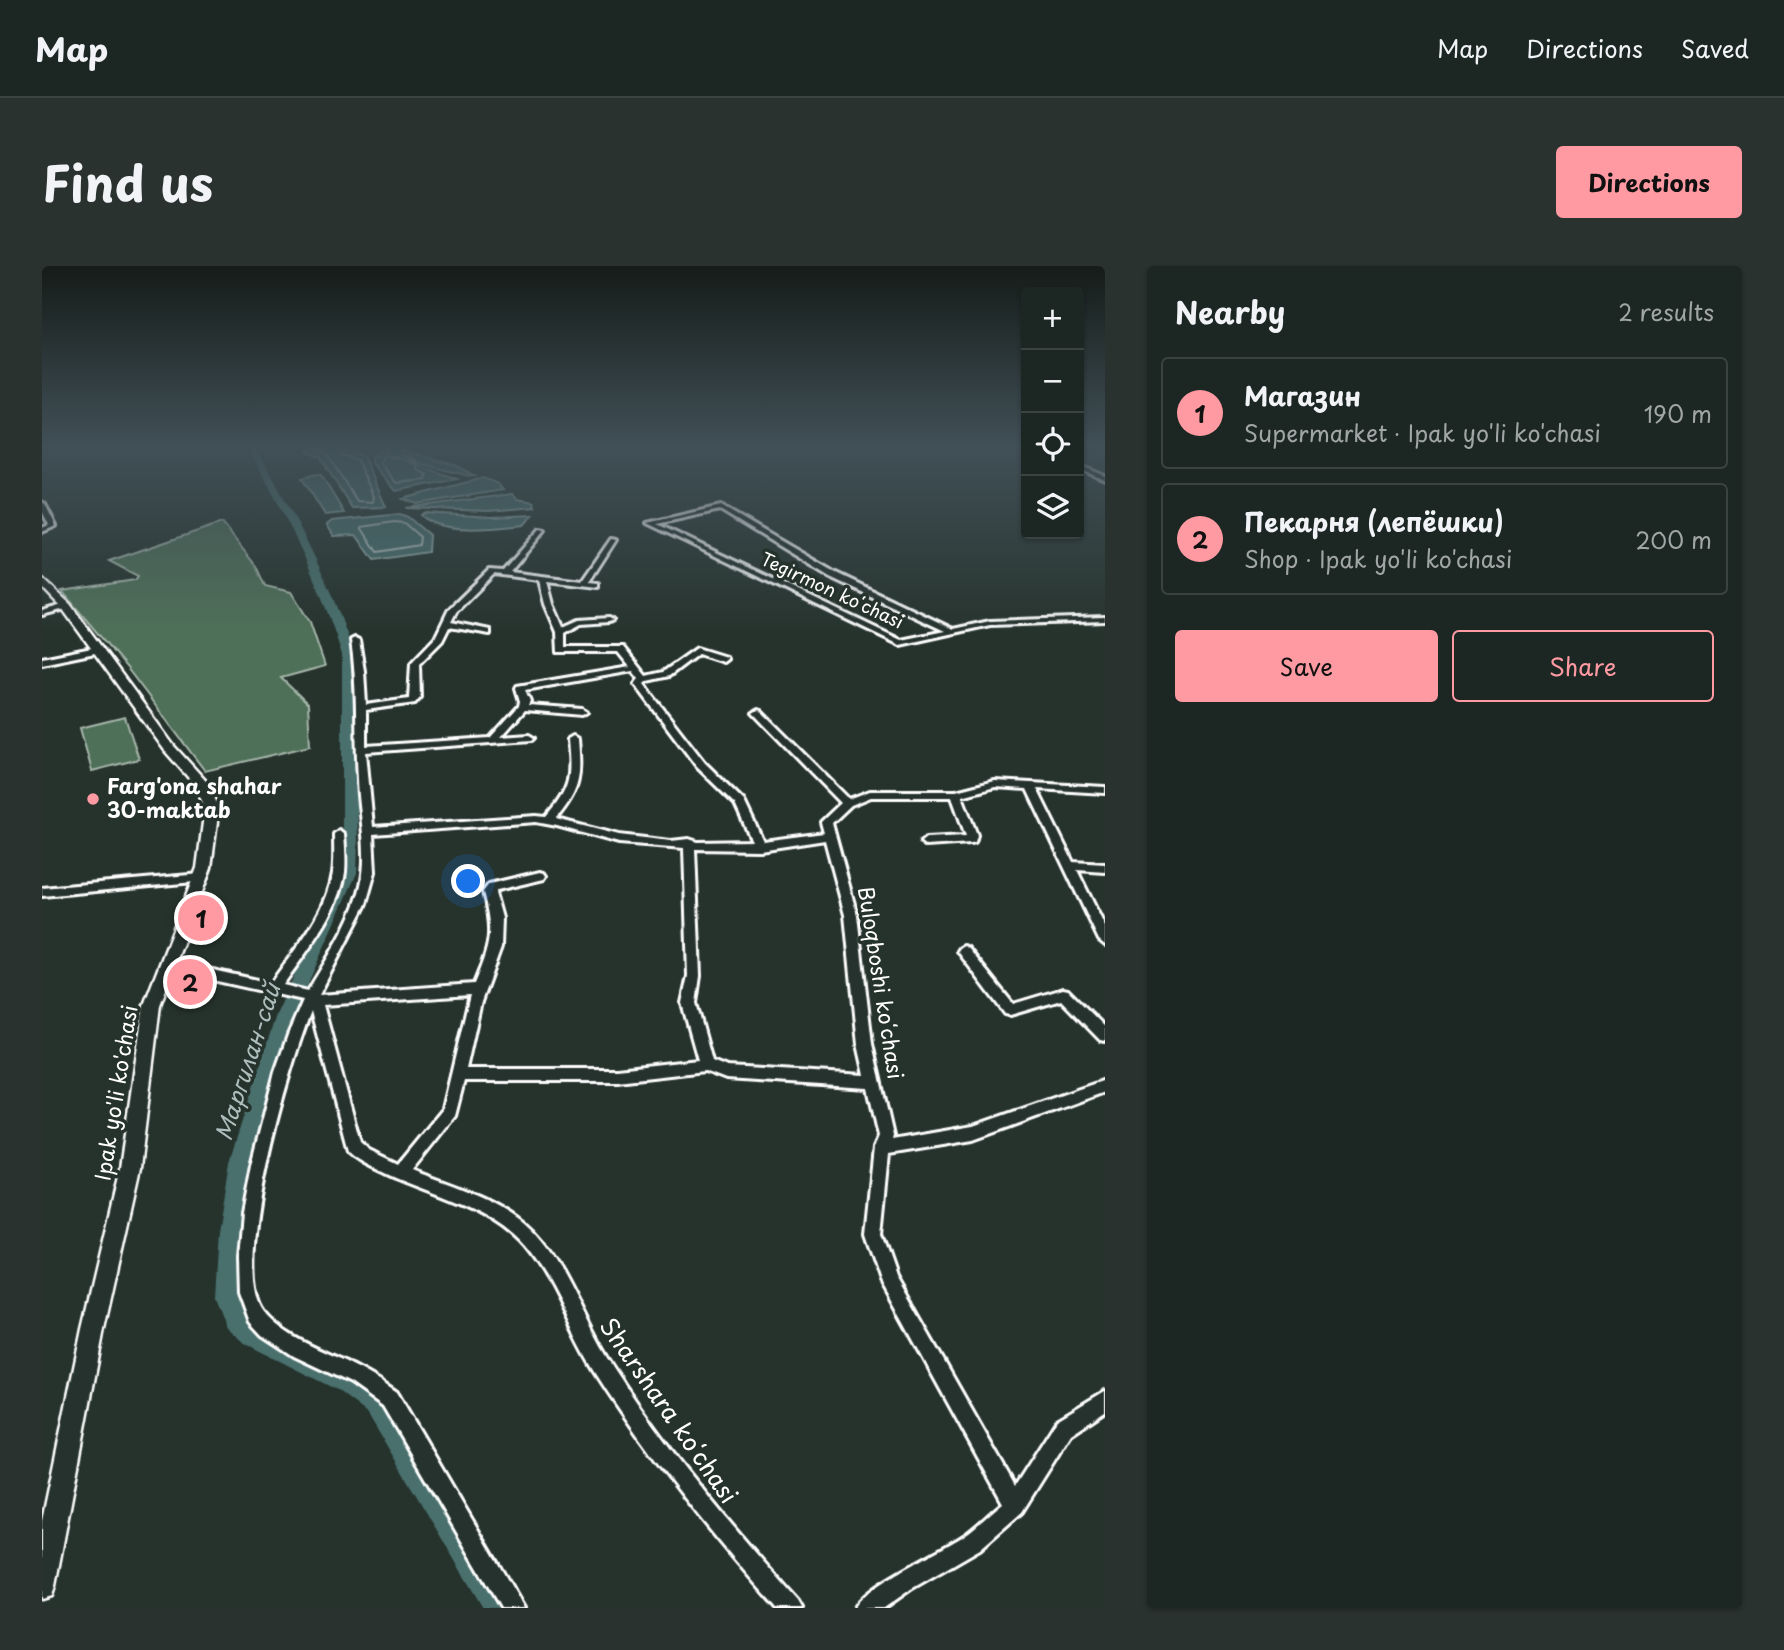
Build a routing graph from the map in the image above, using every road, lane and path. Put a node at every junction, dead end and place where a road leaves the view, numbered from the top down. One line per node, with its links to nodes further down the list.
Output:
1 (44, 509): 4 (street)
2 (718, 509): 19 (street, Tegirmon koʻchasi)
3 (722, 509): 19 (street, Tegirmon koʻchasi)
4 (42, 530)
5 (542, 530): 7 (street)
6 (613, 540): 10 (street)
7 (504, 574): 8 (street); 16 (street)
8 (542, 578): 10 (street); 18 (street)
9 (42, 581): 12 (main road, Ipak yo'li ko'chasi)
10 (584, 584): 11 (street)
11 (594, 585)
12 (65, 606): 13 (street); 21 (main road, Ipak yo'li ko'chasi)
13 (42, 613)
14 (1105, 619): 19 (street)
15 (609, 620): 18 (street)
16 (446, 624): 17 (street); 29 (street)
17 (487, 632)
18 (561, 632): 25 (street)
19 (954, 632)
20 (355, 639): 29 (street)
21 (97, 650): 23 (street); 50 (main road, Ipak yo'li ko'chasi)
22 (723, 659): 27 (street)
23 (57, 660): 24 (street); 26 (street)
24 (42, 661)
25 (637, 668): 27 (street); 28 (street)
26 (42, 669)
27 (644, 679): 46 (street)
28 (523, 707): 30 (street); 32 (street)
29 (362, 708): 35 (street)
30 (582, 712)
31 (758, 713): 39 (street)
32 (495, 738): 33 (street); 35 (street)
33 (529, 738)
34 (573, 739): 40 (street)
35 (363, 749): 41 (street)
36 (1031, 787): 37 (street); 38 (street); 47 (street)
37 (1105, 790)
38 (956, 794): 39 (street); 44 (street)
39 (847, 803): 43 (street)
40 (549, 820): 41 (street); 45 (street)
41 (367, 831): 57 (street)
42 (339, 834): 55 (street)
43 (828, 836): 46 (street); 61 (street, Buloqboshi koʻchasi)
44 (926, 842)
45 (689, 843): 46 (street); 59 (street)
46 (761, 846)
47 (1068, 866): 48 (street); 52 (street)
48 (1105, 868)
49 (540, 876): 56 (street)
50 (201, 878): 51 (street); 54 (main road, Ipak yo'li ko'chasi)
51 (42, 892)
52 (1105, 940)
53 (964, 951): 58 (street)
54 (167, 970): 55 (street); 67 (main road, Ipak yo'li ko'chasi)
55 (274, 988): 57 (street)
56 (479, 989): 57 (street); 60 (street)
57 (314, 998): 64 (street, Sharshara koʻchasi); 68 (street)
58 (1105, 1035)
59 (706, 1065): 60 (street); 61 (street)
60 (460, 1075): 64 (street)
61 (875, 1082): 63 (street, Buloqboshi koʻchasi)
62 (1105, 1086): 63 (street)
63 (882, 1148): 66 (street, Buloqboshi koʻchasi)
64 (400, 1173): 69 (street, Sharshara koʻchasi)
65 (1105, 1400): 66 (street)
66 (1015, 1505): 70 (street)
67 (42, 1586)
68 (513, 1608)
69 (791, 1608)
70 (866, 1608)

